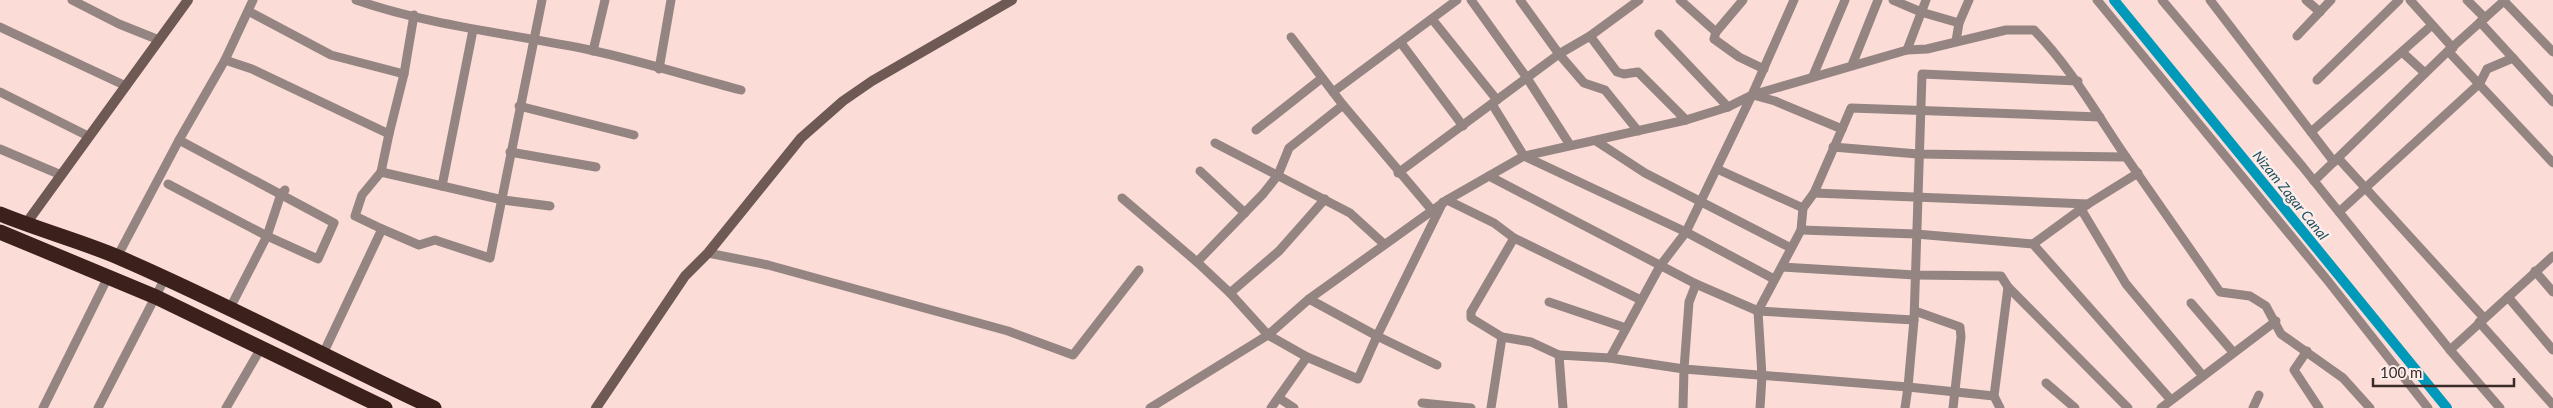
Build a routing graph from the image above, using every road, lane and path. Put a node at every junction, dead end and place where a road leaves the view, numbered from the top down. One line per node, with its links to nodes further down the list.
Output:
1 (72, 0): 46 (street)
2 (188, 0): 46 (street)
3 (253, 0): 30 (street)
4 (356, 0): 33 (street)
5 (542, 0): 45 (street)
6 (605, 0): 50 (street)
7 (671, 0): 58 (street)
8 (1012, 0): 140 (street)
9 (1457, 0): 34 (street)
10 (1471, 0): 64 (street)
11 (1520, 0): 54 (street)
12 (1638, 0): 42 (street)
13 (1743, 0): 40 (street)
14 (1794, 0): 59 (street)
15 (1845, 0): 62 (street)
16 (1878, 0): 57 (street)
17 (1893, 0): 31 (street)
18 (1926, 0): 31 (street)
19 (1970, 0): 36 (street)
20 (2097, 0): 217 (street)
21 (2162, 0): 110 (street)
22 (2210, 0): 85 (street)
23 (2306, 0): 32 (street)
24 (2331, 0): 32 (street)
25 (2399, 0): 65 (street)
26 (2410, 0): 37 (street)
27 (2467, 0): 35 (street)
28 (2504, 0): 35 (street); 53 (street)
29 (1686, 2): 40 (street)
30 (248, 11): 56 (street); 61 (street)
31 (1920, 12): 36 (street); 51 (street)
32 (2320, 12): 43 (street)
33 (414, 15): 39 (street); 61 (street)
34 (1432, 19): 48 (street); 73 (street)
35 (2483, 20): 49 (street); 55 (street)
36 (1959, 23): 47 (street)
37 (2432, 25): 49 (street); 52 (street)
38 (0, 27): 68 (street)
39 (473, 30): 45 (street); 112 (street)
40 (1716, 32): 59 (street)
41 (1659, 34): 77 (street)
42 (1590, 36): 54 (street); 80 (street)
43 (2297, 36)
44 (1291, 37): 63 (street)
45 (536, 39): 50 (street); 76 (street)
46 (159, 40): 68 (street)
47 (1956, 41): 51 (street); 66 (street)
48 (1401, 43): 71 (street); 81 (street)
49 (2450, 49): 60 (street); 67 (street)
50 (593, 50): 58 (street)
51 (1907, 50): 57 (street)
52 (2402, 52): 60 (street); 85 (street)
53 (2553, 52)
54 (1558, 54): 64 (street); 84 (street)
55 (2513, 58): 67 (street); 74 (street)
56 (225, 60): 86 (street); 89 (street)
57 (1852, 64): 62 (street)
58 (659, 69): 69 (street)
59 (1764, 69): 72 (street)
60 (2425, 73): 99 (street)
61 (404, 74): 86 (street)
62 (1813, 76): 72 (street)
63 (1322, 78): 71 (street); 83 (street)
64 (1527, 78): 73 (street); 92 (street)
65 (2317, 80)
66 (2078, 81): 78 (street); 79 (street)
67 (2480, 83): 100 (street); 113 (street)
68 (126, 86): 88 (street)
69 (741, 90)
70 (0, 92): 88 (street)
71 (1334, 92): 75 (street)
72 (1752, 95): 77 (street); 82 (street); 102 (street)
73 (1494, 102): 81 (street); 97 (street)
74 (2553, 102)
75 (1343, 105): 105 (street); 108 (street)
76 (519, 106): 87 (street); 95 (street)
77 (1728, 107): 80 (street)
78 (1921, 111): 79 (street); 82 (street); 96 (street)
79 (2100, 116): 98 (street)
80 (1686, 120): 84 (street)
81 (1463, 126): 105 (street)
82 (1842, 129): 93 (street)
83 (1256, 130)
84 (1638, 131): 90 (street)
85 (2311, 132): 99 (street)
86 (389, 134): 104 (street)
87 (634, 135)
88 (88, 136): 107 (street)
89 (179, 140): 114 (street); 142 (street)
90 (1596, 141): 92 (street); 121 (street)
91 (1215, 143): 108 (street)
92 (1570, 145): 97 (street)
93 (1833, 147): 96 (street); 115 (street)
94 (0, 149): 107 (street)
95 (510, 152): 101 (street); 119 (street)
96 (1918, 154): 98 (street); 116 (street)
97 (1524, 156): 109 (street); 133 (street)
98 (2126, 156): 106 (street)
99 (2336, 160): 110 (street); 113 (street)
100 (2553, 163)
101 (596, 167)
102 (1717, 169): 121 (street); 124 (street)
103 (1200, 171): 127 (street)
104 (381, 172): 112 (street); 130 (street)
105 (1398, 173): 125 (street)
106 (2138, 173): 123 (street); 166 (street)
107 (61, 175): 129 (street)
108 (1278, 175): 118 (street); 127 (street)
109 (1488, 176): 120 (street); 144 (street)
110 (2314, 181): 126 (street)
111 (168, 184): 135 (street)
112 (442, 186): 119 (street)
113 (2366, 188): 126 (street); 165 (street)
114 (283, 192): 135 (street); 135 (street)
115 (1814, 193): 116 (street); 124 (street)
116 (1917, 196): 123 (street); 134 (street)
117 (1122, 198): 143 (street)
118 (1325, 199): 137 (street); 155 (street)
119 (503, 200): 122 (street); 130 (street)
120 (1445, 200): 125 (street); 136 (street); 169 (street)
121 (1701, 201): 133 (street); 139 (street)
122 (550, 206)
123 (2085, 206): 138 (street); 183 (street)
124 (1803, 208): 131 (street)
125 (1431, 209): 137 (street)
126 (2339, 212): 172 (street)
127 (1245, 213): 143 (street)
128 (0, 214): 129 (highway)
129 (25, 225): 142 (highway)
130 (382, 229): 177 (street)
131 (1801, 230): 134 (street); 139 (street)
132 (0, 232): 149 (highway)
133 (1686, 232): 144 (street); 150 (street)
134 (1916, 234): 138 (street); 148 (street)
135 (266, 236): 162 (street)
136 (1514, 238): 159 (street); 170 (street)
137 (1384, 244): 158 (street)
138 (2033, 244): 190 (street)
139 (1791, 248): 145 (street)
140 (708, 253): 146 (street); 199 (street)
141 (2553, 256): 147 (street)
142 (117, 257): 151 (highway)
143 (1197, 262): 155 (street)
144 (1660, 266): 152 (street); 159 (street)
145 (1782, 267): 148 (street); 150 (street)
146 (1140, 270)
147 (2535, 271): 154 (street); 157 (street)
148 (1916, 275): 153 (street); 164 (street)
149 (108, 277): 156 (highway); 194 (street)
150 (1774, 279): 163 (street)
151 (164, 280): 156 (street); 162 (highway)
152 (1696, 284): 163 (street); 181 (street)
153 (2008, 287): 188 (street); 212 (street)
154 (2553, 292)
155 (1230, 293): 168 (street)
156 (156, 297): 171 (highway); 195 (street)
157 (2508, 297): 165 (street); 173 (street)
158 (1309, 299): 168 (street); 169 (street)
159 (1641, 300): 167 (street)
160 (1549, 302): 167 (street)
161 (2191, 303): 175 (street)
162 (230, 308): 177 (highway)
163 (1758, 310): 164 (street); 182 (street)
164 (1915, 315): 185 (street); 186 (street)
165 (2482, 320): 172 (street); 193 (street)
166 (2276, 321): 174 (street); 175 (street)
167 (1626, 328): 179 (street)
168 (1268, 335): 178 (street); 191 (street)
169 (1377, 336): 178 (street); 180 (street)
170 (1502, 336): 176 (street); 204 (street)
171 (261, 348): 196 (street); 197 (highway)
172 (2450, 350): 218 (street)
173 (2553, 350)
174 (2307, 351): 215 (street); 216 (street)
175 (2233, 352): 183 (street)
176 (1559, 355): 179 (street); 205 (street)
177 (322, 356): 198 (highway)
178 (1307, 357): 189 (street)
179 (1610, 358): 181 (street)
180 (1437, 365)
181 (1684, 369): 182 (street); 206 (street)
182 (1762, 376): 185 (street); 207 (street)
183 (2203, 376): 190 (street)
184 (2046, 383): 211 (street)
185 (1908, 387): 186 (street); 208 (street)
186 (1955, 392): 188 (street); 209 (street)
187 (2259, 395): 214 (street)
188 (1994, 396): 210 (street)
189 (1279, 398): 201 (street); 202 (street)
190 (2171, 400): 213 (street)
191 (1165, 403): 200 (street)
192 (1422, 403): 203 (street)
193 (2553, 404)
194 (43, 408)
195 (98, 408)
196 (226, 408)
197 (386, 408)
198 (434, 408)
199 (596, 408)
200 (1150, 408)
201 (1271, 408)
202 (1294, 408)
203 (1471, 408)
204 (1491, 408)
205 (1563, 408)
206 (1683, 408)
207 (1760, 408)
208 (1905, 408)
209 (1952, 408)
210 (2000, 408)
211 (2075, 408)
212 (2128, 408)
213 (2161, 408)
214 (2253, 408)
215 (2319, 408)
216 (2370, 408)
217 (2428, 408)
218 (2500, 408)

